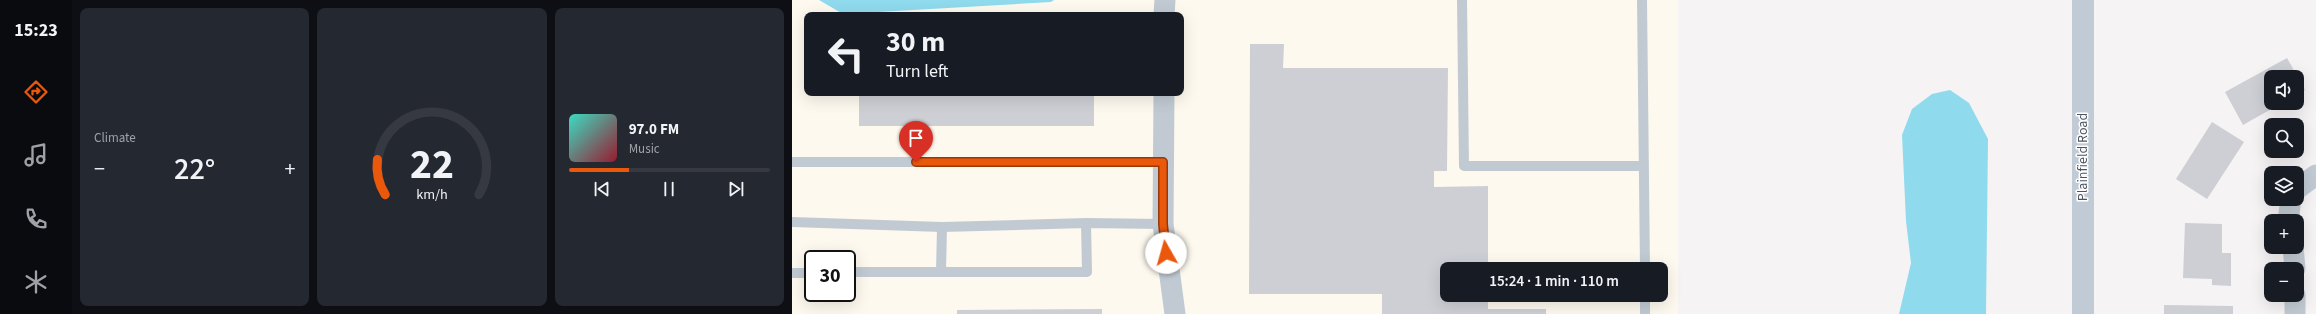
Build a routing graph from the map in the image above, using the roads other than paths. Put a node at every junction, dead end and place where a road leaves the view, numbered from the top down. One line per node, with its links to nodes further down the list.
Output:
1 (1164, 0): 5 (street)
2 (1462, 0): 9 (lane)
3 (1642, 0): 9 (lane)
4 (2083, 0): 25 (main road, Plainfield Road)
5 (1164, 12)
6 (1164, 96): 8 (street)
7 (792, 162): 8 (lane)
8 (1163, 162): 14 (street)
9 (1643, 166): 16 (lane)
10 (2316, 176): 11 (street)
11 (2304, 184)
12 (792, 222): 15 (lane)
13 (1086, 223): 14 (lane); 15 (lane); 19 (lane)
14 (1163, 224): 23 (street)
15 (942, 227): 19 (lane)
16 (1645, 262)
17 (804, 272): 20 (lane)
18 (856, 272): 19 (lane)
19 (941, 272)
20 (792, 273)
21 (1645, 302): 24 (lane)
22 (2295, 302): 26 (street)
23 (1175, 314)
24 (1645, 314)
25 (2083, 314)
26 (2295, 314)

